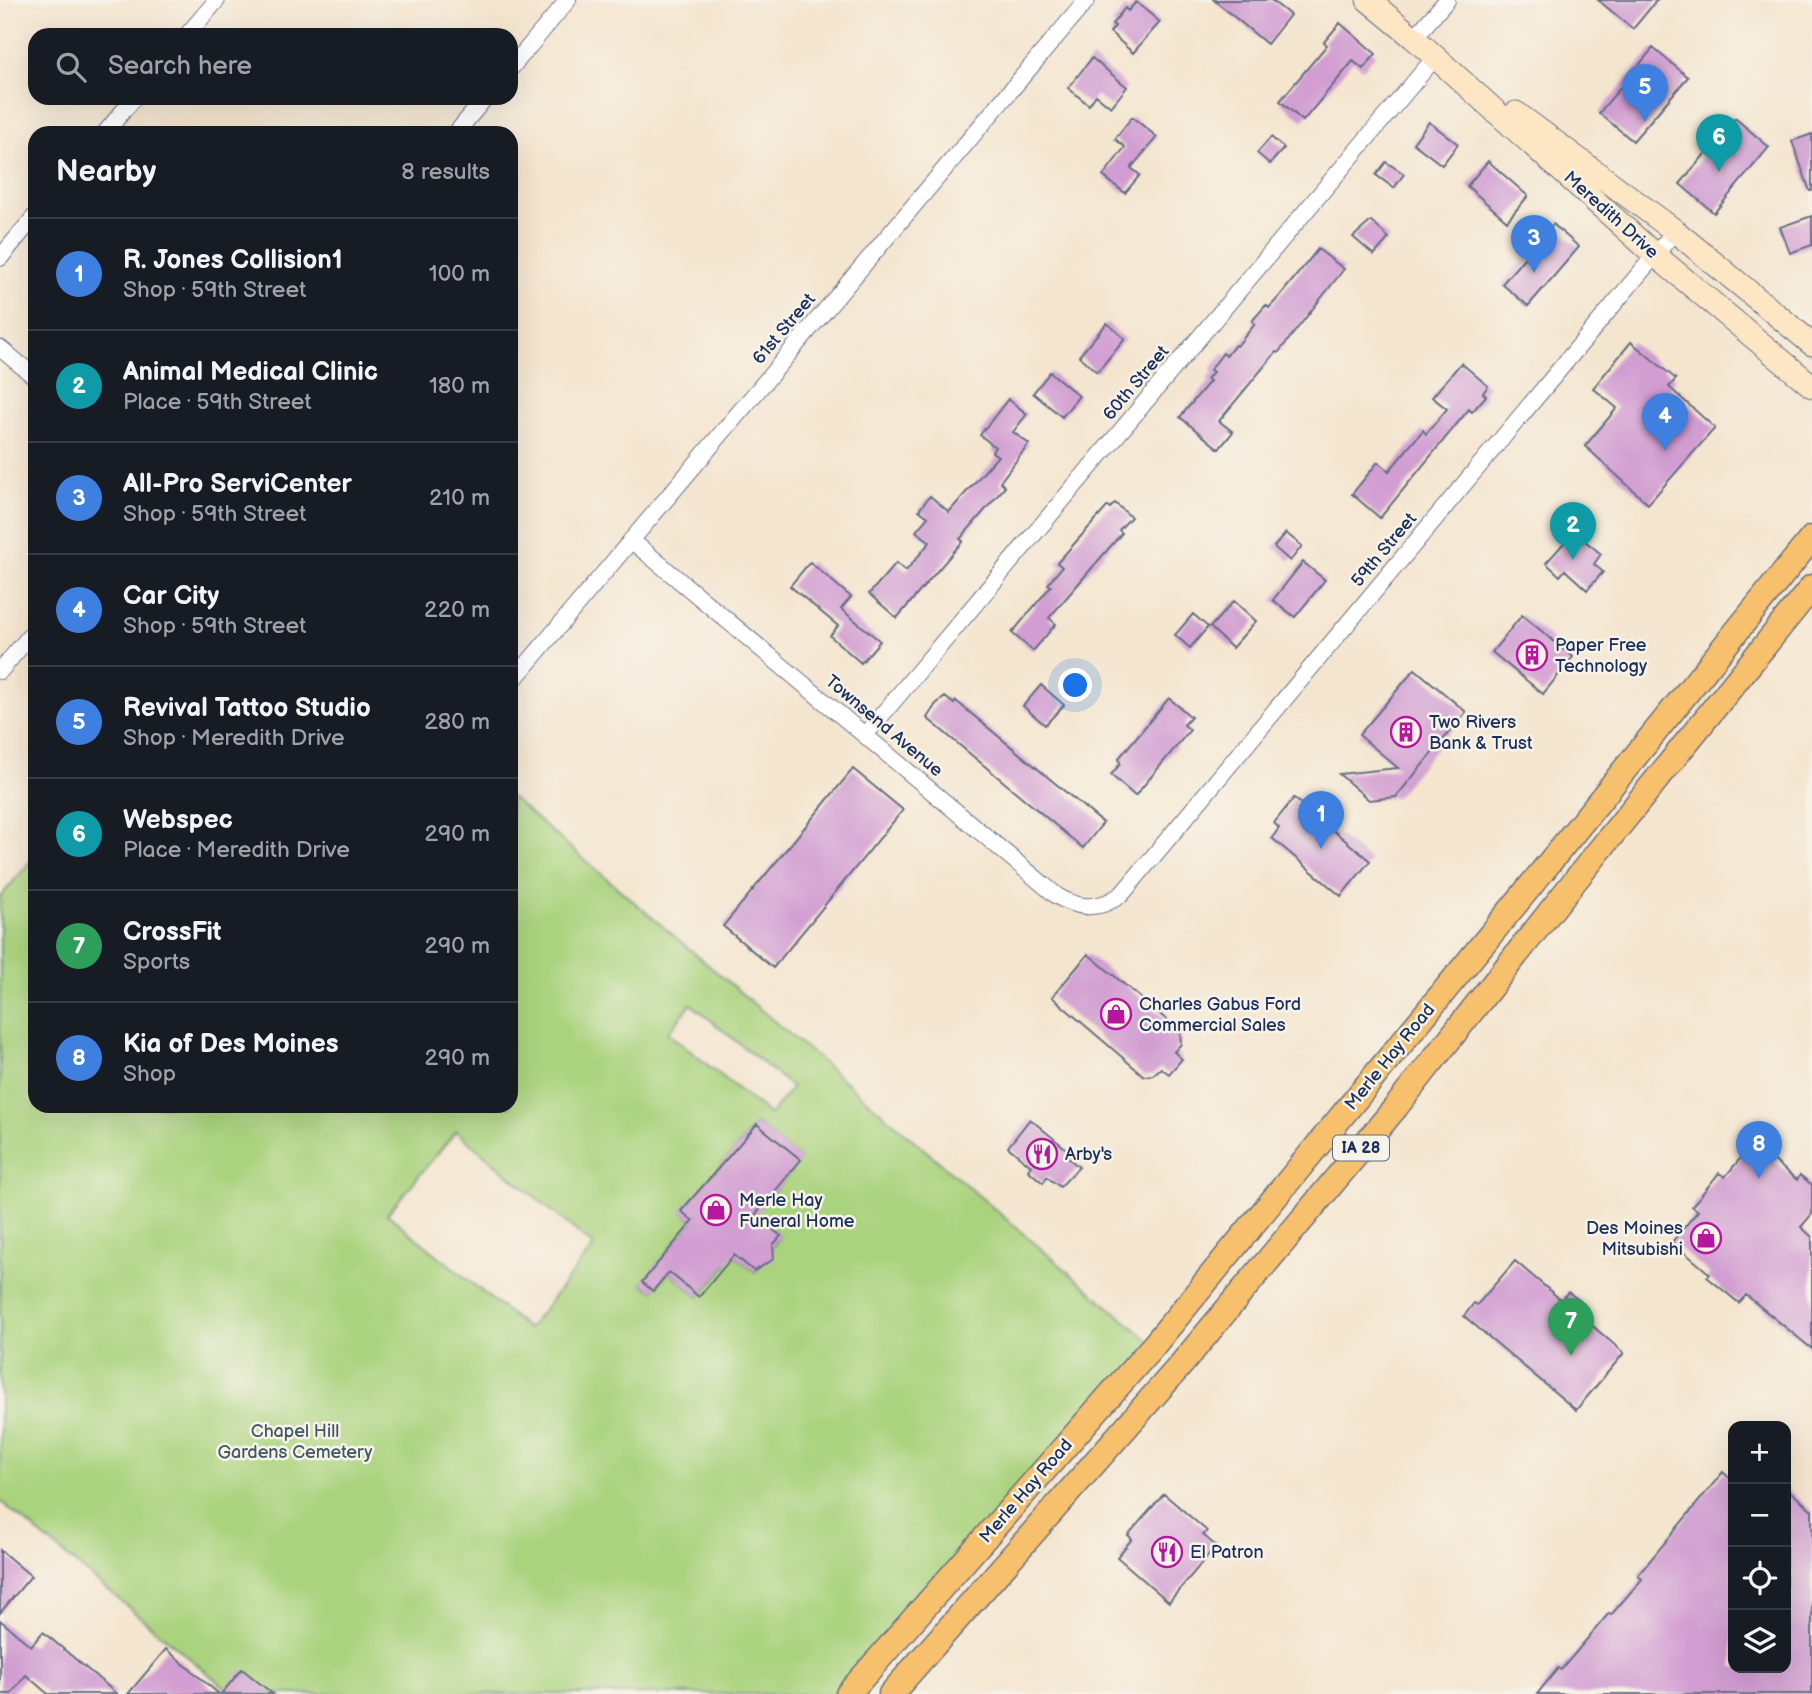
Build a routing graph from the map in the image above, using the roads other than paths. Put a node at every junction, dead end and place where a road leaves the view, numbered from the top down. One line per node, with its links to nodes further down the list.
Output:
1 (217, 0): 6 (street)
2 (568, 0): 9 (street)
3 (1087, 0): 23 (street, 61st Street)
4 (1368, 0): 7 (main road, Meredith Drive)
5 (1447, 0): 7 (street)
6 (193, 28)
7 (1415, 38): 8 (main road, Meredith Drive)
8 (1436, 56): 15 (main road, Meredith Drive); 16 (main road, Meredith Drive); 28 (street, 60th Street)
9 (518, 60)
10 (128, 105): 12 (street)
11 (479, 105): 13 (street)
12 (111, 126)
13 (462, 126)
14 (28, 224): 17 (street)
15 (1675, 231): 16 (street, 59th Street); 18 (main road, Meredith Drive)
16 (1655, 255): 21 (main road, Meredith Drive); 29 (street, 59th Street)
17 (0, 258)
18 (1812, 344)
19 (0, 348): 20 (street)
20 (28, 371)
21 (1812, 386)
22 (1812, 538): 30 (main road, Merle Hay Road / IA 28)
23 (631, 540): 27 (street, 61st Street); 28 (street, Townsend Avenue)
24 (1812, 587): 31 (main road, Merle Hay Road / IA 28)
25 (28, 637): 26 (street)
26 (0, 671)
27 (518, 675)
28 (864, 735): 29 (street, Townsend Avenue)
29 (1122, 894)
30 (848, 1694)
31 (891, 1694)

